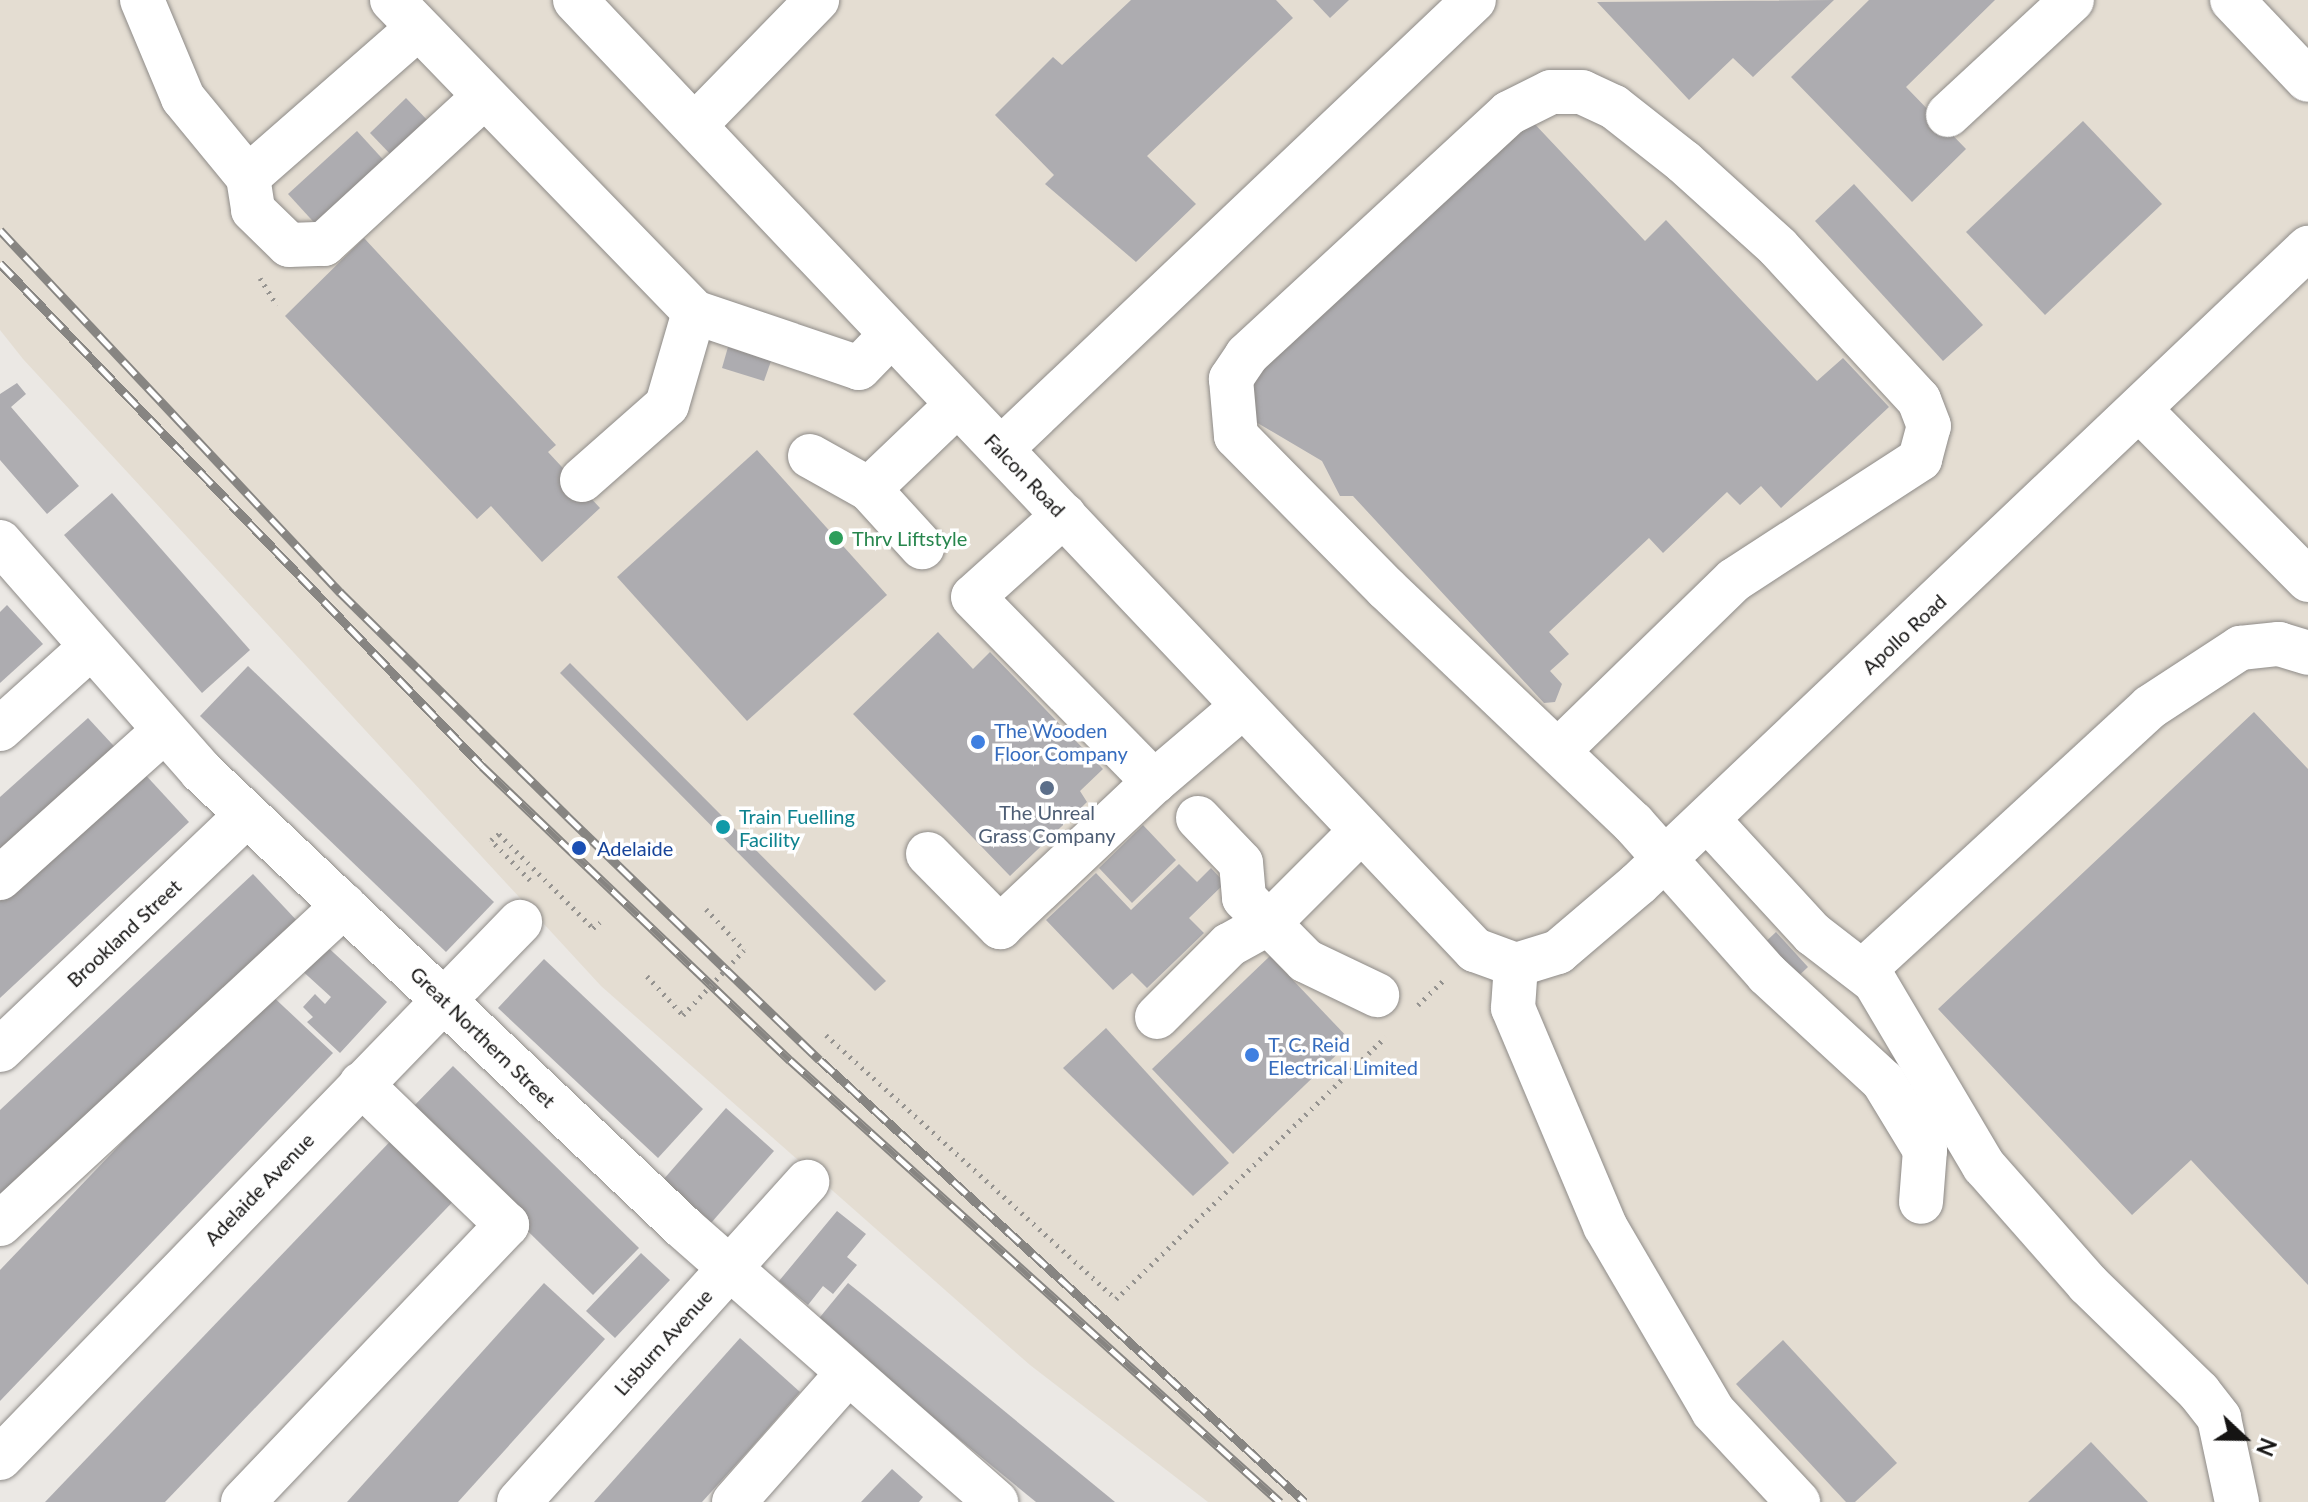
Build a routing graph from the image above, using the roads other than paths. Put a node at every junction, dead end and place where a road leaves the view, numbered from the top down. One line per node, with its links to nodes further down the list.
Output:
1 (142, 0): 12 (street)
2 (575, 0): 11 (street, Falcon Road)
3 (1474, 0): 18 (street)
4 (2072, 0): 10 (street)
5 (2232, 0): 8 (street)
6 (806, 4): 11 (street)
7 (405, 14): 9 (street); 12 (street)
8 (2308, 80)
9 (484, 97): 12 (street); 14 (street)
10 (1948, 115)
11 (695, 125): 15 (street, Falcon Road)
12 (248, 177)
13 (2308, 248): 17 (street, Apollo Road)
14 (694, 312): 15 (street); 20 (street)
15 (890, 336): 16 (street, Falcon Road)
16 (957, 405): 18 (street, Falcon Road); 21 (street)
17 (2140, 410): 25 (street); 35 (street, Apollo Road)
18 (1001, 449): 22 (street, Falcon Road)
19 (810, 456): 21 (street)
20 (582, 480)
21 (869, 489): 23 (street)
22 (1064, 515): 28 (street, Falcon Road); 32 (street)
23 (922, 547)
24 (6, 561): 26 (street, Great Northern Street)
25 (2308, 580)
26 (91, 647): 29 (street); 30 (street, Great Northern Street)
27 (2308, 653): 44 (street)
28 (1242, 707): 32 (street); 36 (street, Falcon Road)
29 (0, 729)
30 (164, 731): 33 (street, Great Northern Street); 39 (street)
31 (1558, 751): 31 (street); 38 (street)
32 (1154, 782): 37 (street)
33 (247, 815): 40 (street, Great Northern Street); 48 (street, Brookland Street)
34 (1198, 818): 42 (street)
35 (1708, 820): 38 (street, Apollo Road); 44 (street)
36 (1361, 831): 42 (street); 43 (street, Falcon Road)
37 (928, 854)
38 (1666, 857): 43 (street, Apollo Road); 51 (street)
39 (0, 878)
40 (344, 905): 45 (street, Great Northern Street); 52 (street)
41 (520, 922): 45 (street, Adelaide Avenue)
42 (1269, 923): 46 (street); 47 (street)
43 (1516, 965): 60 (street)
44 (1863, 971): 61 (street)
45 (442, 999): 49 (street, Adelaide Avenue); 53 (street, Great Northern Street)
46 (1394, 1012)
47 (1157, 1017)
48 (0, 1050)
49 (361, 1084): 55 (street, Adelaide Avenue); 57 (street)
50 (807, 1182): 53 (street, Lisburn Avenue)
51 (1921, 1202)
52 (0, 1224)
53 (728, 1269): 54 (street, Great Northern Street); 58 (street, Lisburn Avenue)
54 (848, 1373): 56 (street, Great Northern Street); 59 (street)
55 (1, 1456)
56 (984, 1498)
57 (243, 1502)
58 (519, 1502)
59 (734, 1502)
60 (1798, 1502)
61 (2237, 1502)

